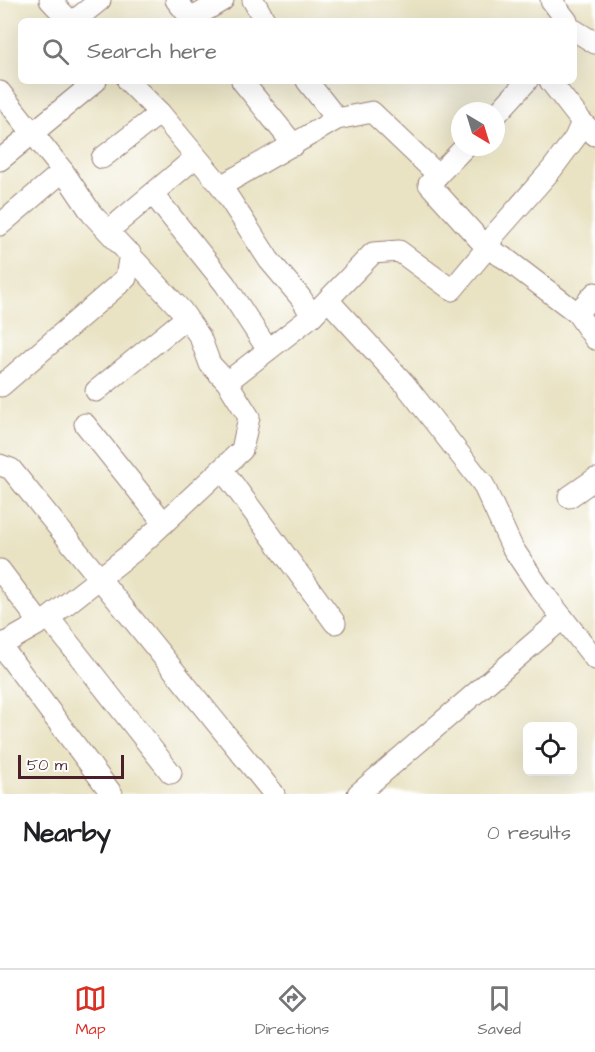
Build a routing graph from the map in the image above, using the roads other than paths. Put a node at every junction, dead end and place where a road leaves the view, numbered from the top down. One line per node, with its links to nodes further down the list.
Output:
1 (50, 0): 7 (street)
2 (100, 0): 8 (street)
3 (176, 0): 9 (street)
4 (223, 0): 10 (street)
5 (253, 0): 11 (street)
6 (551, 0): 12 (street)
7 (69, 18)
8 (76, 18)
9 (190, 18)
10 (195, 18)
11 (263, 18)
12 (565, 18)
13 (577, 32): 14 (street)
14 (595, 44)
15 (92, 84): 26 (street)
16 (131, 84): 23 (street)
17 (244, 84): 27 (street)
18 (309, 84): 24 (street)
19 (524, 84): 22 (street)
20 (552, 84): 25 (street)
21 (0, 92): 26 (street)
22 (505, 105)
23 (160, 113): 29 (street); 30 (street)
24 (337, 119): 27 (street); 33 (street)
25 (588, 128): 38 (street)
26 (33, 132): 31 (street); 32 (street)
27 (294, 145): 34 (street)
28 (456, 156): 33 (street)
29 (196, 157): 34 (street); 35 (street)
30 (102, 158)
31 (0, 160)
32 (63, 171): 36 (street); 37 (street)
33 (438, 175): 38 (street)
34 (221, 186): 43 (street)
35 (153, 194): 37 (street); 46 (street)
36 (0, 225)
37 (108, 231): 39 (street)
38 (487, 248): 41 (street); 42 (street)
39 (130, 253): 44 (street); 48 (street)
40 (595, 293): 42 (street)
41 (328, 300): 43 (street); 58 (street)
42 (577, 313): 45 (street)
43 (312, 316): 46 (street)
44 (186, 318): 47 (street); 49 (street)
45 (595, 339)
46 (268, 350): 47 (street)
47 (227, 382): 52 (street)
48 (1, 386)
49 (96, 391)
50 (85, 424): 55 (street)
51 (0, 465): 57 (street)
52 (222, 469): 55 (street); 60 (street)
53 (595, 479): 54 (street)
54 (569, 497)
55 (164, 523): 57 (street)
56 (0, 570): 59 (street)
57 (99, 580): 59 (street); 65 (street)
58 (563, 618): 62 (street); 66 (street)
59 (44, 620): 61 (street); 63 (street)
60 (335, 623)
61 (1, 646): 64 (street)
62 (595, 659)
63 (171, 772)
64 (112, 794)
65 (274, 794)
66 (358, 794)

